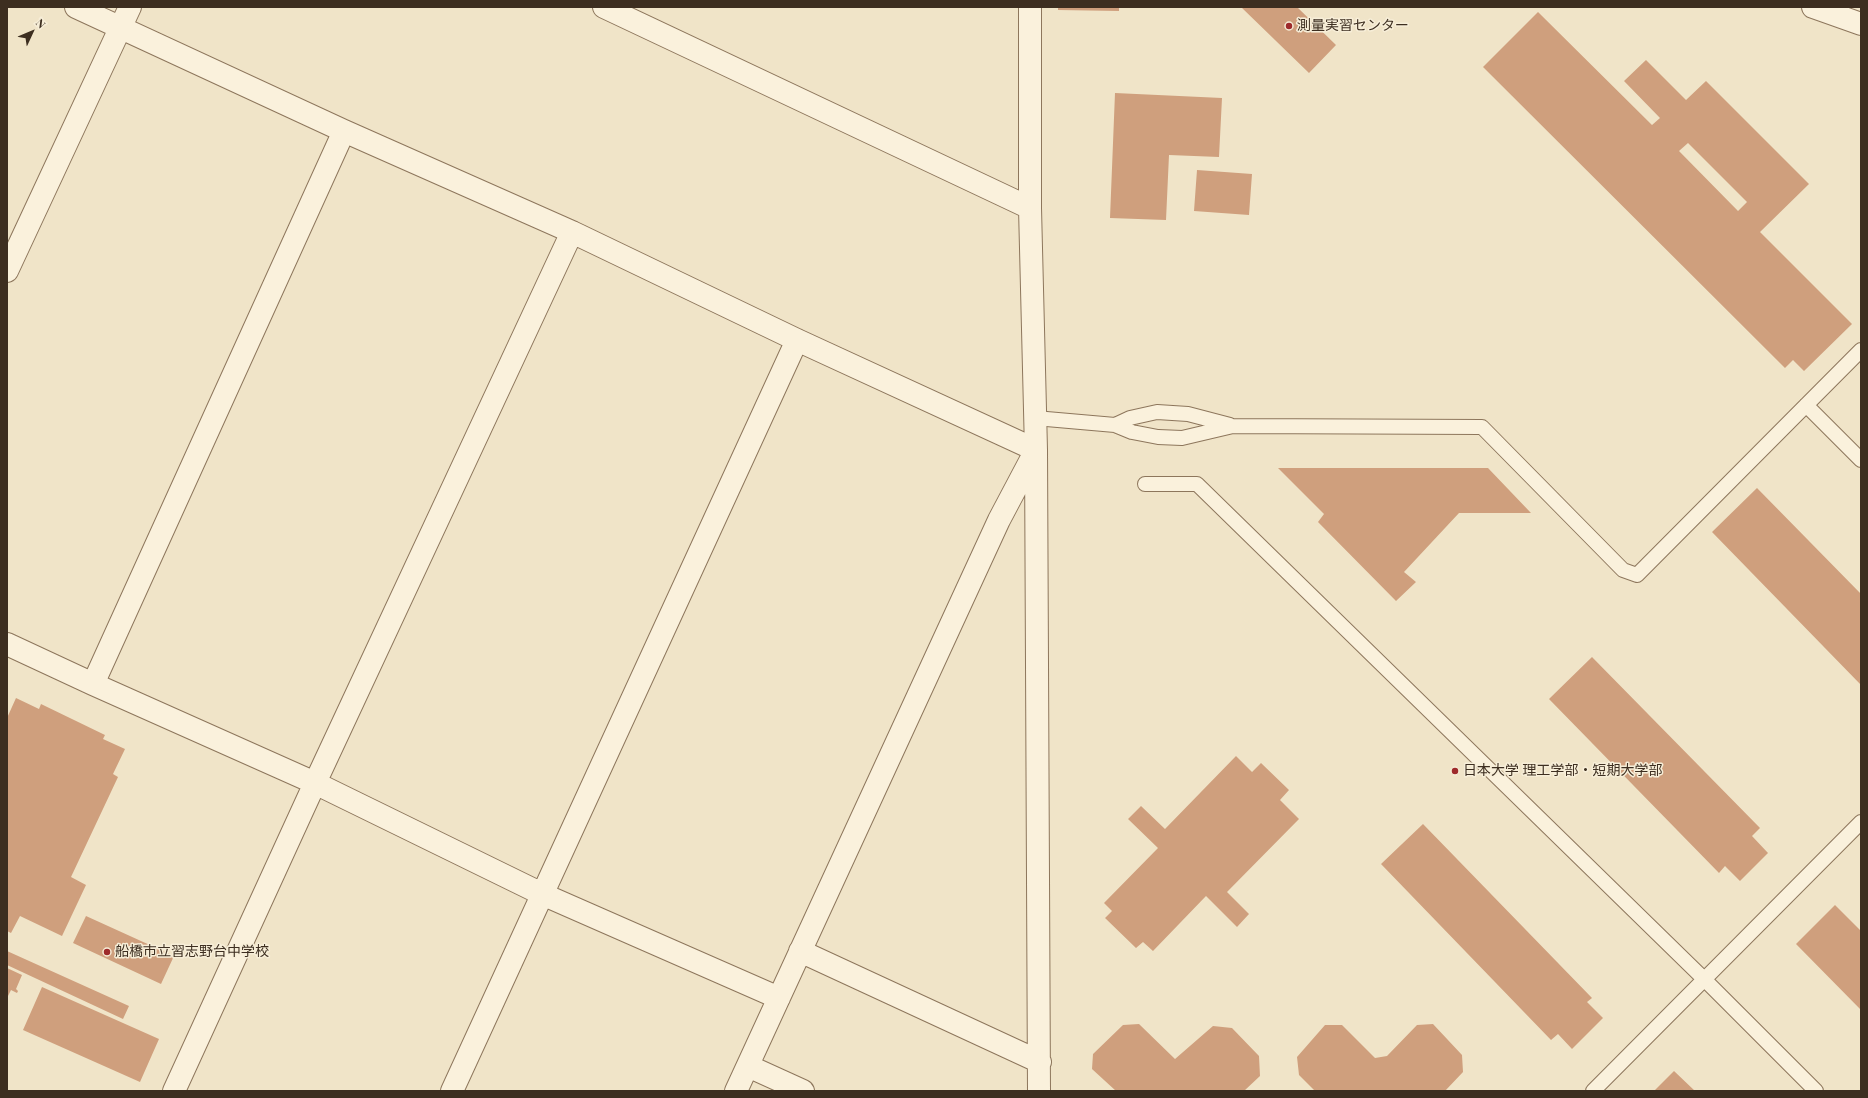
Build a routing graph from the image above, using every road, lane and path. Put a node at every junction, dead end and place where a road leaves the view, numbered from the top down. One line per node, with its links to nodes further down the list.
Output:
1 (76, 7): 7 (street)
2 (130, 7): 7 (street)
3 (604, 7): 9 (street)
4 (1030, 7): 9 (street)
5 (1813, 7): 6 (street)
6 (1861, 24)
7 (120, 28): 8 (street); 11 (street)
8 (344, 131): 10 (street); 22 (street)
9 (1030, 208): 15 (street)
10 (572, 232): 12 (street); 23 (street)
11 (7, 272)
12 (797, 340): 18 (street); 25 (street)
13 (1861, 350): 14 (lane)
14 (1806, 406): 17 (lane); 19 (lane)
15 (1035, 418): 16 (lane); 18 (street)
16 (1115, 425): 17 (lane); 17 (lane)
17 (1233, 426)
18 (1036, 450): 26 (street); 29 (street)
19 (1861, 460)
20 (1145, 484): 27 (lane)
21 (7, 644): 22 (street)
22 (93, 684): 23 (street)
23 (316, 783): 25 (street); 31 (street)
24 (1861, 822): 27 (lane)
25 (542, 894): 28 (street); 32 (street)
26 (800, 952): 28 (street); 29 (street)
27 (1704, 979): 36 (lane); 37 (lane)
28 (779, 998): 30 (street)
29 (1040, 1062): 35 (street)
30 (748, 1066): 33 (street); 34 (street)
31 (174, 1091)
32 (452, 1091)
33 (736, 1091)
34 (803, 1091)
35 (1039, 1091)
36 (1592, 1091)
37 (1816, 1091)

